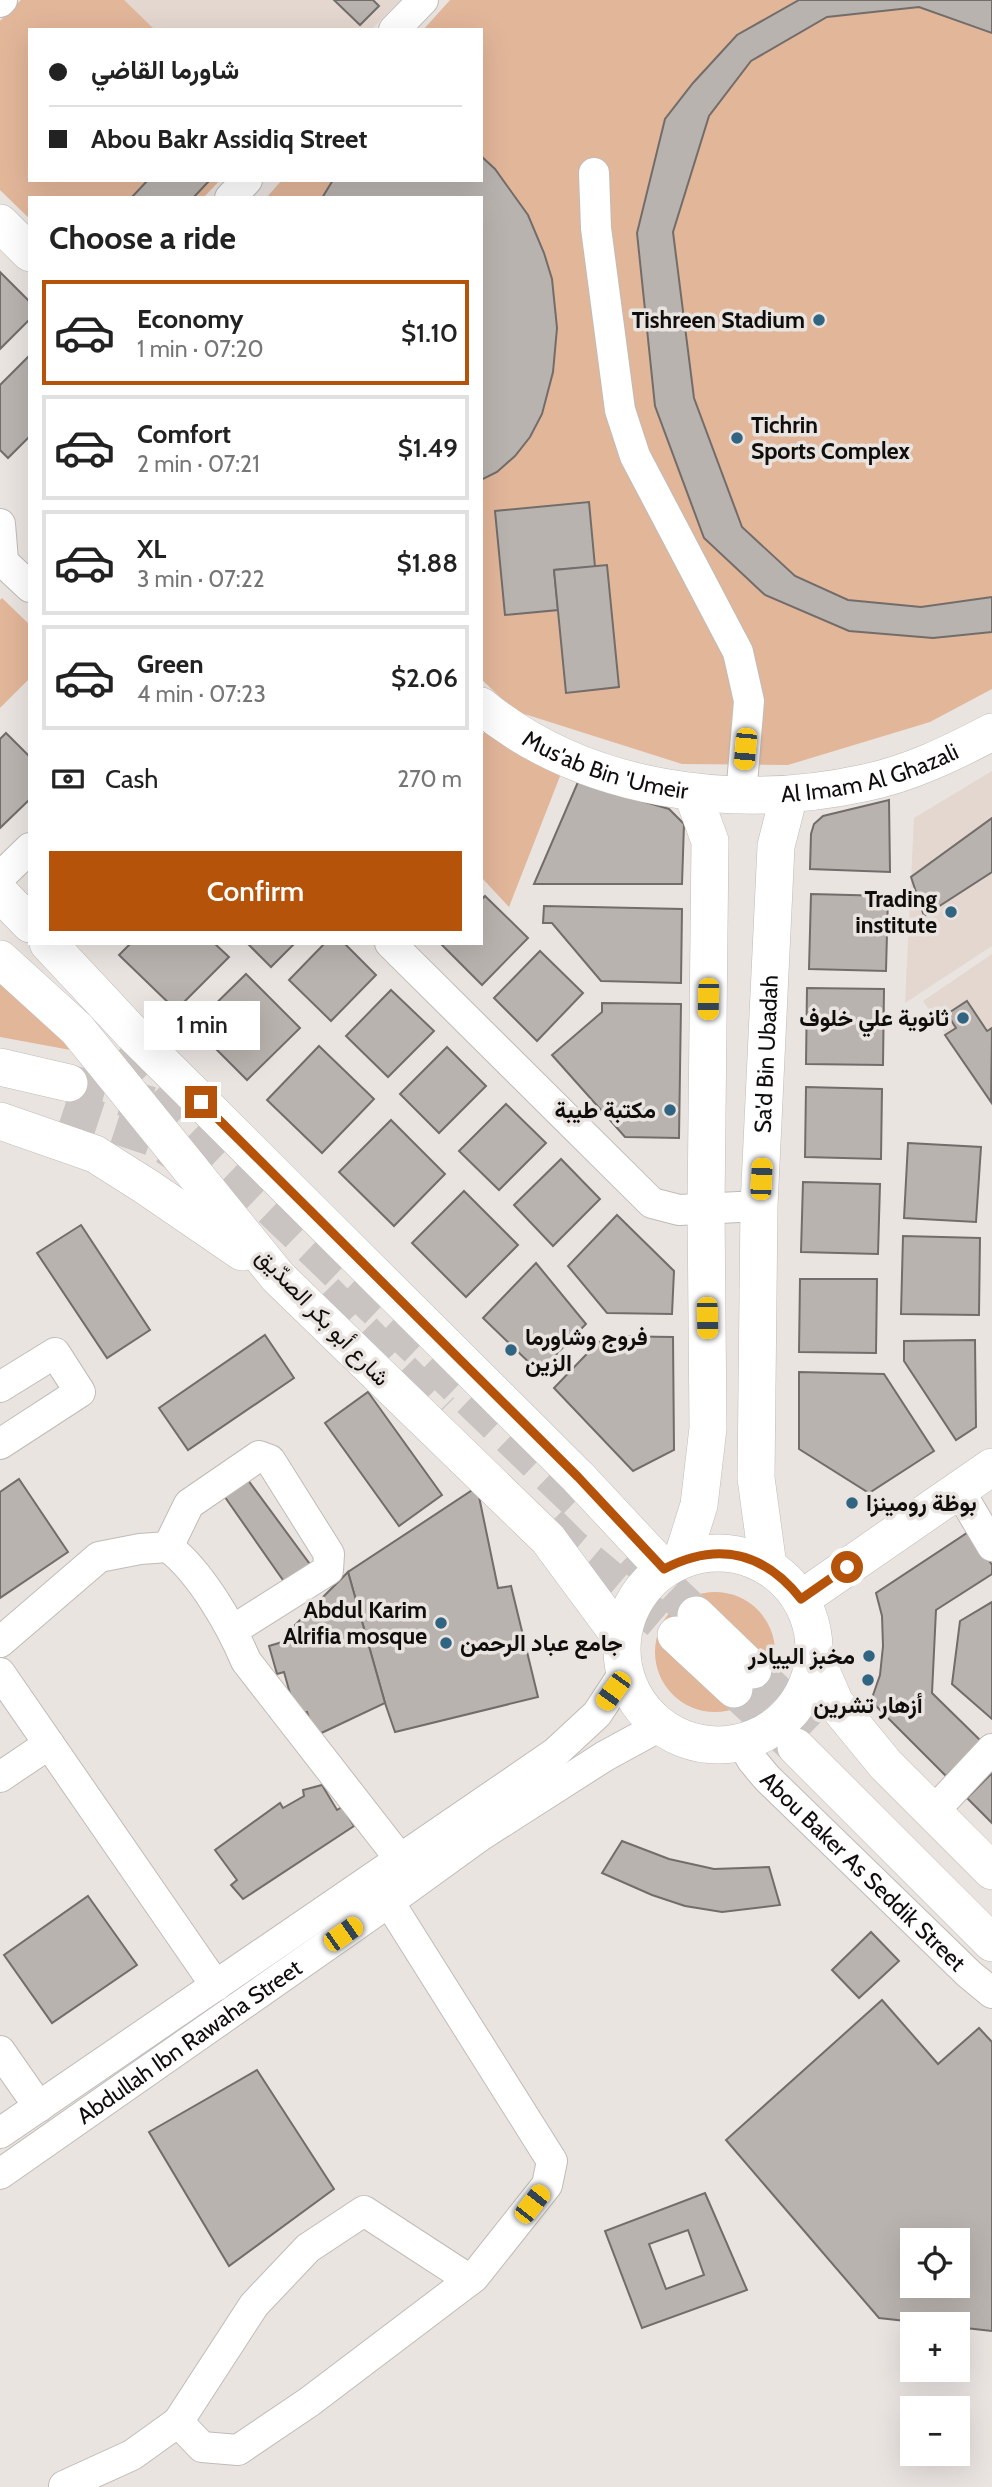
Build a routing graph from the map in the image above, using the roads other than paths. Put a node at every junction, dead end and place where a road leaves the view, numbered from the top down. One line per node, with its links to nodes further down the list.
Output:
1 (423, 0): 2 (street)
2 (396, 28)
3 (594, 173): 13 (street)
4 (245, 182): 5 (street)
5 (232, 196)
6 (0, 524): 7 (street)
7 (1, 560): 8 (street)
8 (28, 585)
9 (483, 708): 11 (main road, Mus'ab Bin 'Umeir)
10 (992, 732): 12 (main road, Al Imam Al Ghazali)
11 (692, 792): 13 (main road, Mus'ab Bin 'Umeir); 27 (main road)
12 (789, 795): 13 (main road, Al Imam Al Ghazali); 26 (main road, Sa'd Bin Ubadah)
13 (741, 796)
14 (28, 850): 15 (street)
15 (0, 877)
16 (0, 893): 17 (main road)
17 (28, 922)
18 (0, 937): 22 (main road)
19 (50, 945): 35 (main road)
20 (392, 945): 27 (street)
21 (0, 959): 28 (main road, شارع أبو بكر الصدّيق)
22 (88, 1027)
23 (0, 1067): 24 (main road)
24 (0, 1090)
25 (0, 1121): 28 (main road)
26 (759, 1206): 27 (street); 36 (main road, Sa'd Bin Ubadah)
27 (706, 1208): 35 (main road)
28 (278, 1277): 41 (main road, شارع أبو بكر الصدّيق)
29 (0, 1387): 30 (street)
30 (0, 1444)
31 (992, 1466): 32 (main road)
32 (959, 1490): 33 (street); 37 (main road)
33 (992, 1546)
34 (169, 1547): 39 (street); 39 (street); 40 (street)
35 (673, 1564): 36 (main road); 41 (main road)
36 (768, 1566): 37 (main road)
37 (801, 1599): 42 (main road)
38 (686, 1625): 44 (main road)
39 (233, 1630): 51 (street)
40 (0, 1642)
41 (623, 1656): 45 (main road); 51 (street, Abdullah Ibn Rawaha Street)
42 (815, 1657): 46 (main road); 50 (main road)
43 (0, 1673): 47 (street)
44 (744, 1680)
45 (660, 1726): 46 (main road); 53 (street, Abdullah Ibn Rawaha Street)
46 (742, 1743): 57 (street, Abou Baker As Seddik Street)
47 (49, 1744): 49 (street); 56 (street)
48 (992, 1749): 50 (street)
49 (0, 1777)
50 (932, 1813): 52 (main road)
51 (400, 1859): 56 (street, Abdullah Ibn Rawaha Street)
52 (992, 1871)
53 (389, 1902): 61 (street, Abdullah Ibn Rawaha Street); 62 (street)
54 (992, 1907): 55 (main road, Abou Baker As Seddik Street)
55 (992, 1943)
56 (216, 1986): 59 (street, Abdullah Ibn Rawaha Street)
57 (992, 1993)
58 (0, 2051): 59 (street)
59 (39, 2107): 60 (street, Abdullah Ibn Rawaha Street)
60 (0, 2133)
61 (0, 2174)
62 (470, 2280): 63 (street); 63 (street)
63 (178, 2422): 64 (street)
64 (64, 2486)

